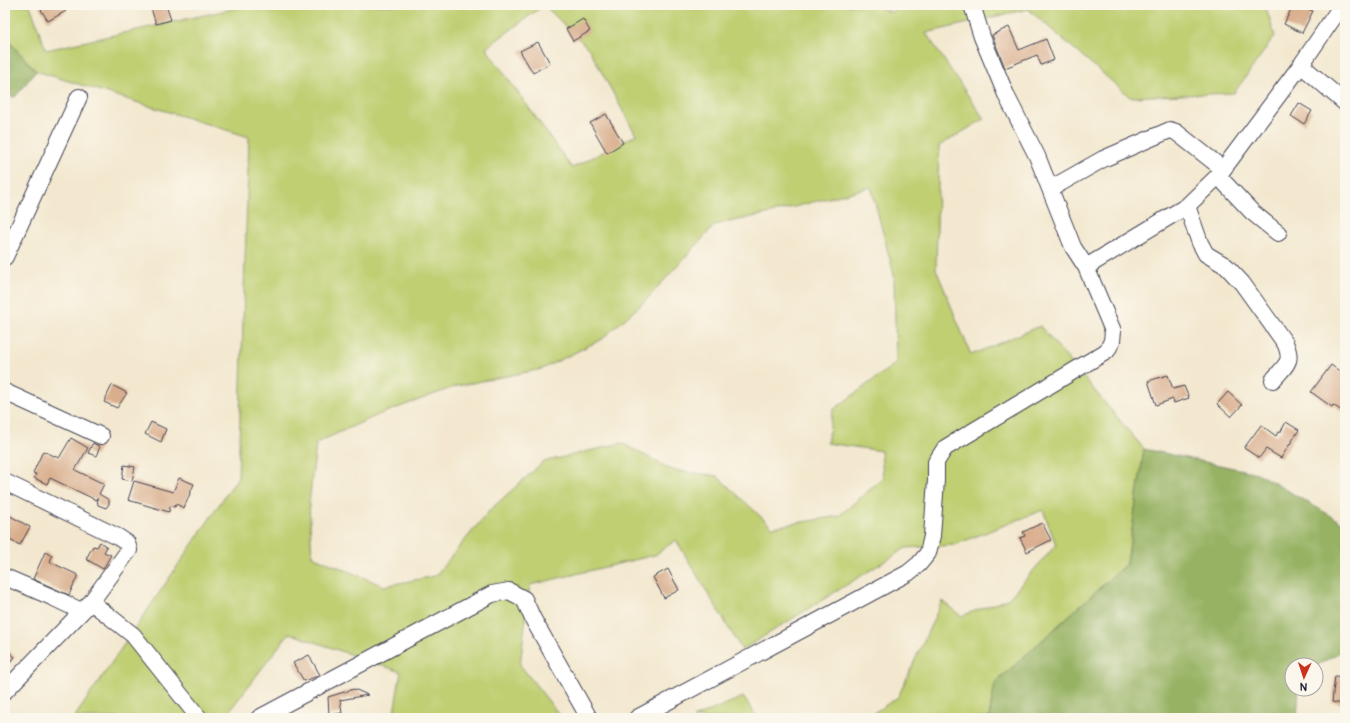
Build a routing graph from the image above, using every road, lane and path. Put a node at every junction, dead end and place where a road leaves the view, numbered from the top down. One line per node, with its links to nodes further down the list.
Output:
1 (972, 5): 7 (street)
2 (1342, 5): 3 (street)
3 (1301, 66): 5 (street); 6 (street)
4 (79, 97): 10 (street)
5 (1345, 103)
6 (1220, 173): 7 (street); 8 (street); 9 (street)
7 (1050, 189): 11 (street)
8 (1187, 206): 11 (street); 12 (street)
9 (1278, 233)
10 (5, 257)
11 (1086, 267): 22 (street)
12 (1273, 380)
13 (5, 392): 14 (street)
14 (101, 436)
15 (5, 482): 17 (street)
16 (5, 577): 17 (street)
17 (86, 606): 18 (street); 19 (street)
18 (5, 691)
19 (200, 718)
20 (259, 718): 21 (street)
21 (590, 718)
22 (637, 718)

